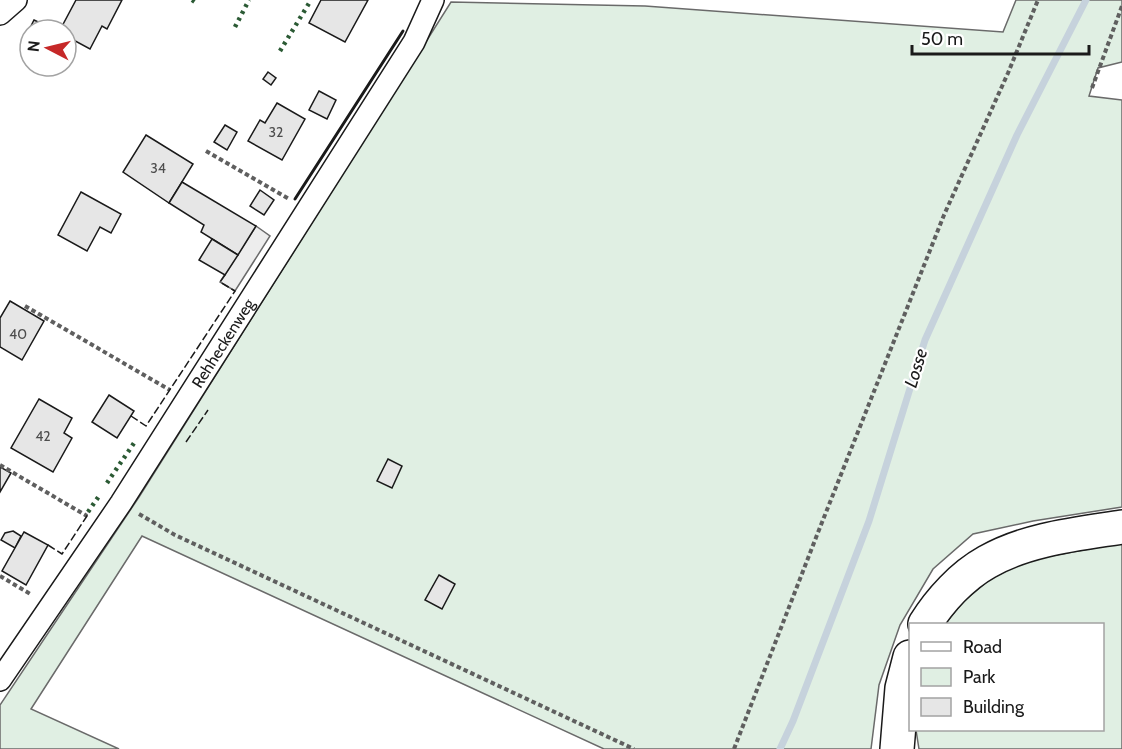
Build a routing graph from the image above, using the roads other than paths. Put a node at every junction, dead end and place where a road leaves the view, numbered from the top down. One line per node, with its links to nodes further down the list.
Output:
1 (16, 0): 3 (street)
2 (433, 0): 7 (street, Rehheckenweg)
3 (0, 14)
4 (1122, 527): 5 (highway)
5 (927, 623)
6 (909, 661): 8 (highway)
7 (0, 680)
8 (900, 740)

